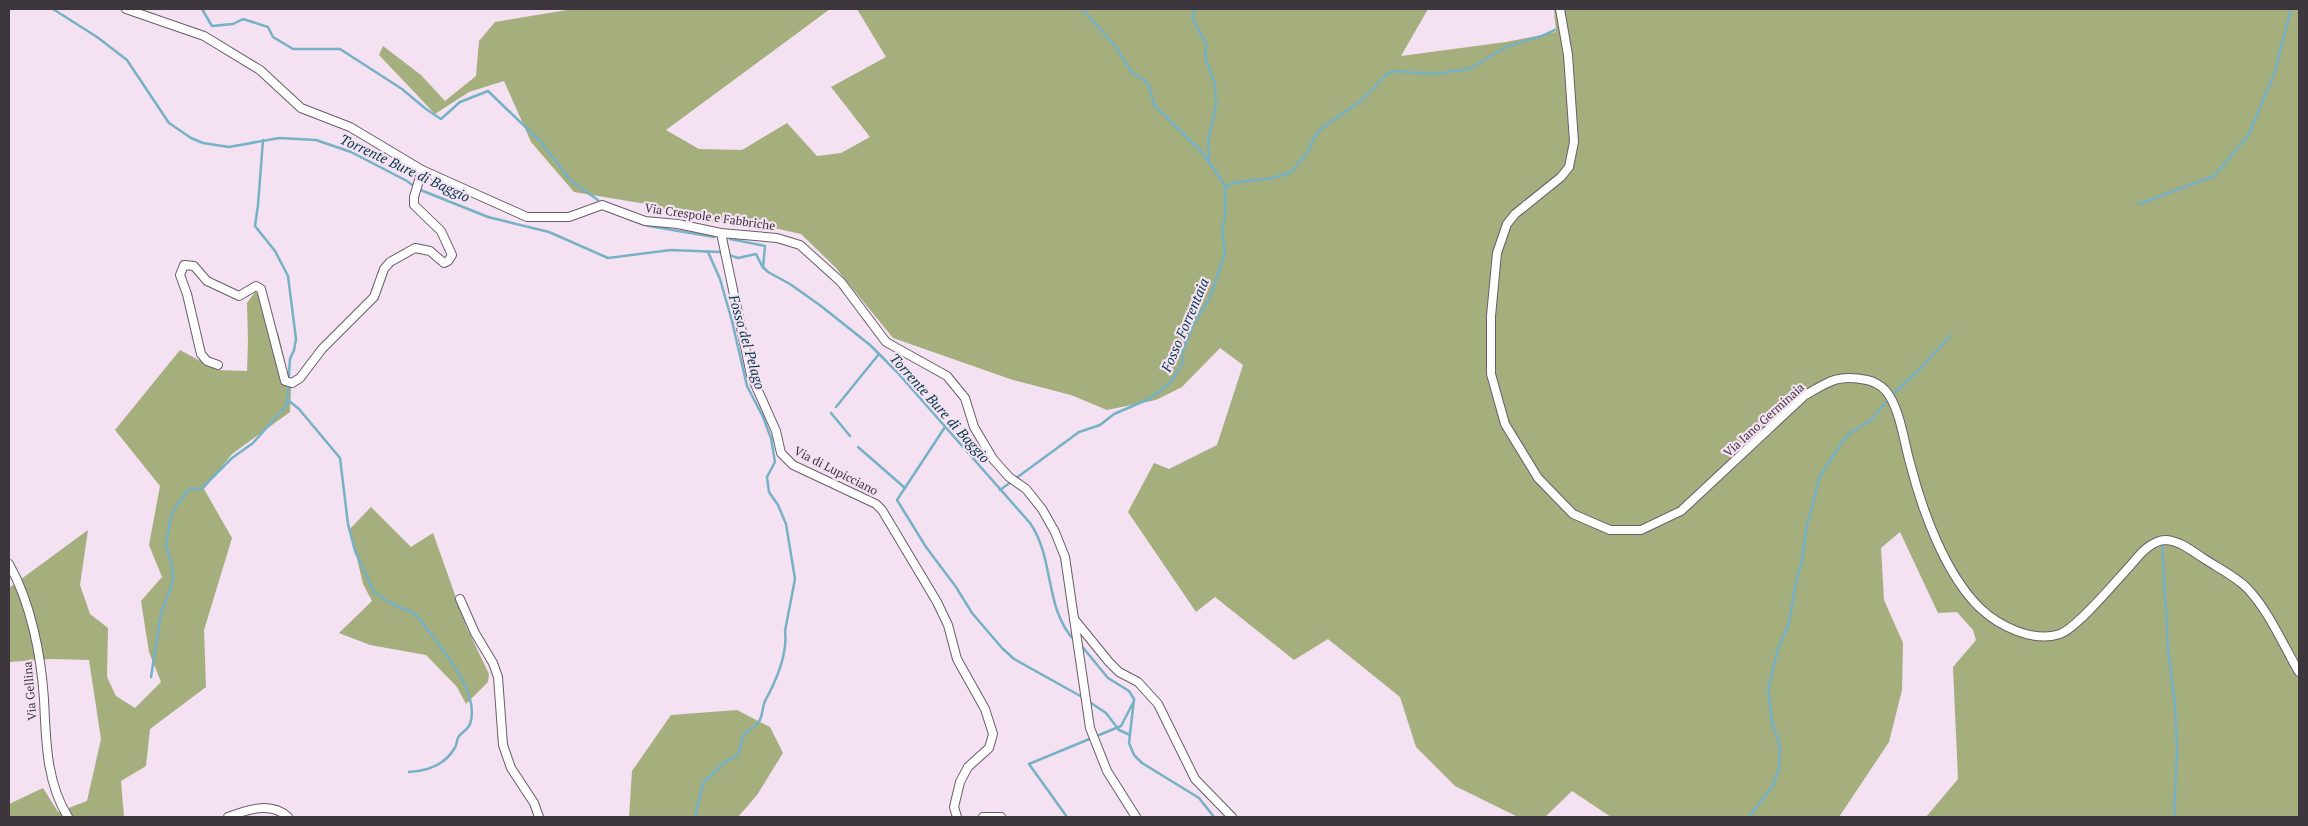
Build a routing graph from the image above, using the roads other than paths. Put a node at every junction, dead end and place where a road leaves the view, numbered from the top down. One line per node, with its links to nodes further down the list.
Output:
1 (126, 9): 3 (street, Via Crespole e Fabbriche)
2 (1560, 9): 10 (street, Via Iano Germinaia)
3 (135, 10): 4 (street, Via Crespole e Fabbriche)
4 (421, 173): 5 (street, Via Crespole e Fabbriche); 6 (street)
5 (721, 232): 9 (street, Via Crespole e Fabbriche); 15 (street, Via di Lupicciano)
6 (218, 365)
7 (9, 564): 11 (street, Via Gellina)
8 (460, 599): 14 (street)
9 (1074, 620): 18 (street, Via Crespole e Fabbriche); 19 (street)
10 (2299, 672)
11 (68, 817)
12 (228, 817): 13 (street)
13 (288, 817)
14 (539, 817)
15 (957, 817)
16 (983, 817): 17 (street)
17 (1001, 817)
18 (1136, 817)
19 (1232, 817)

